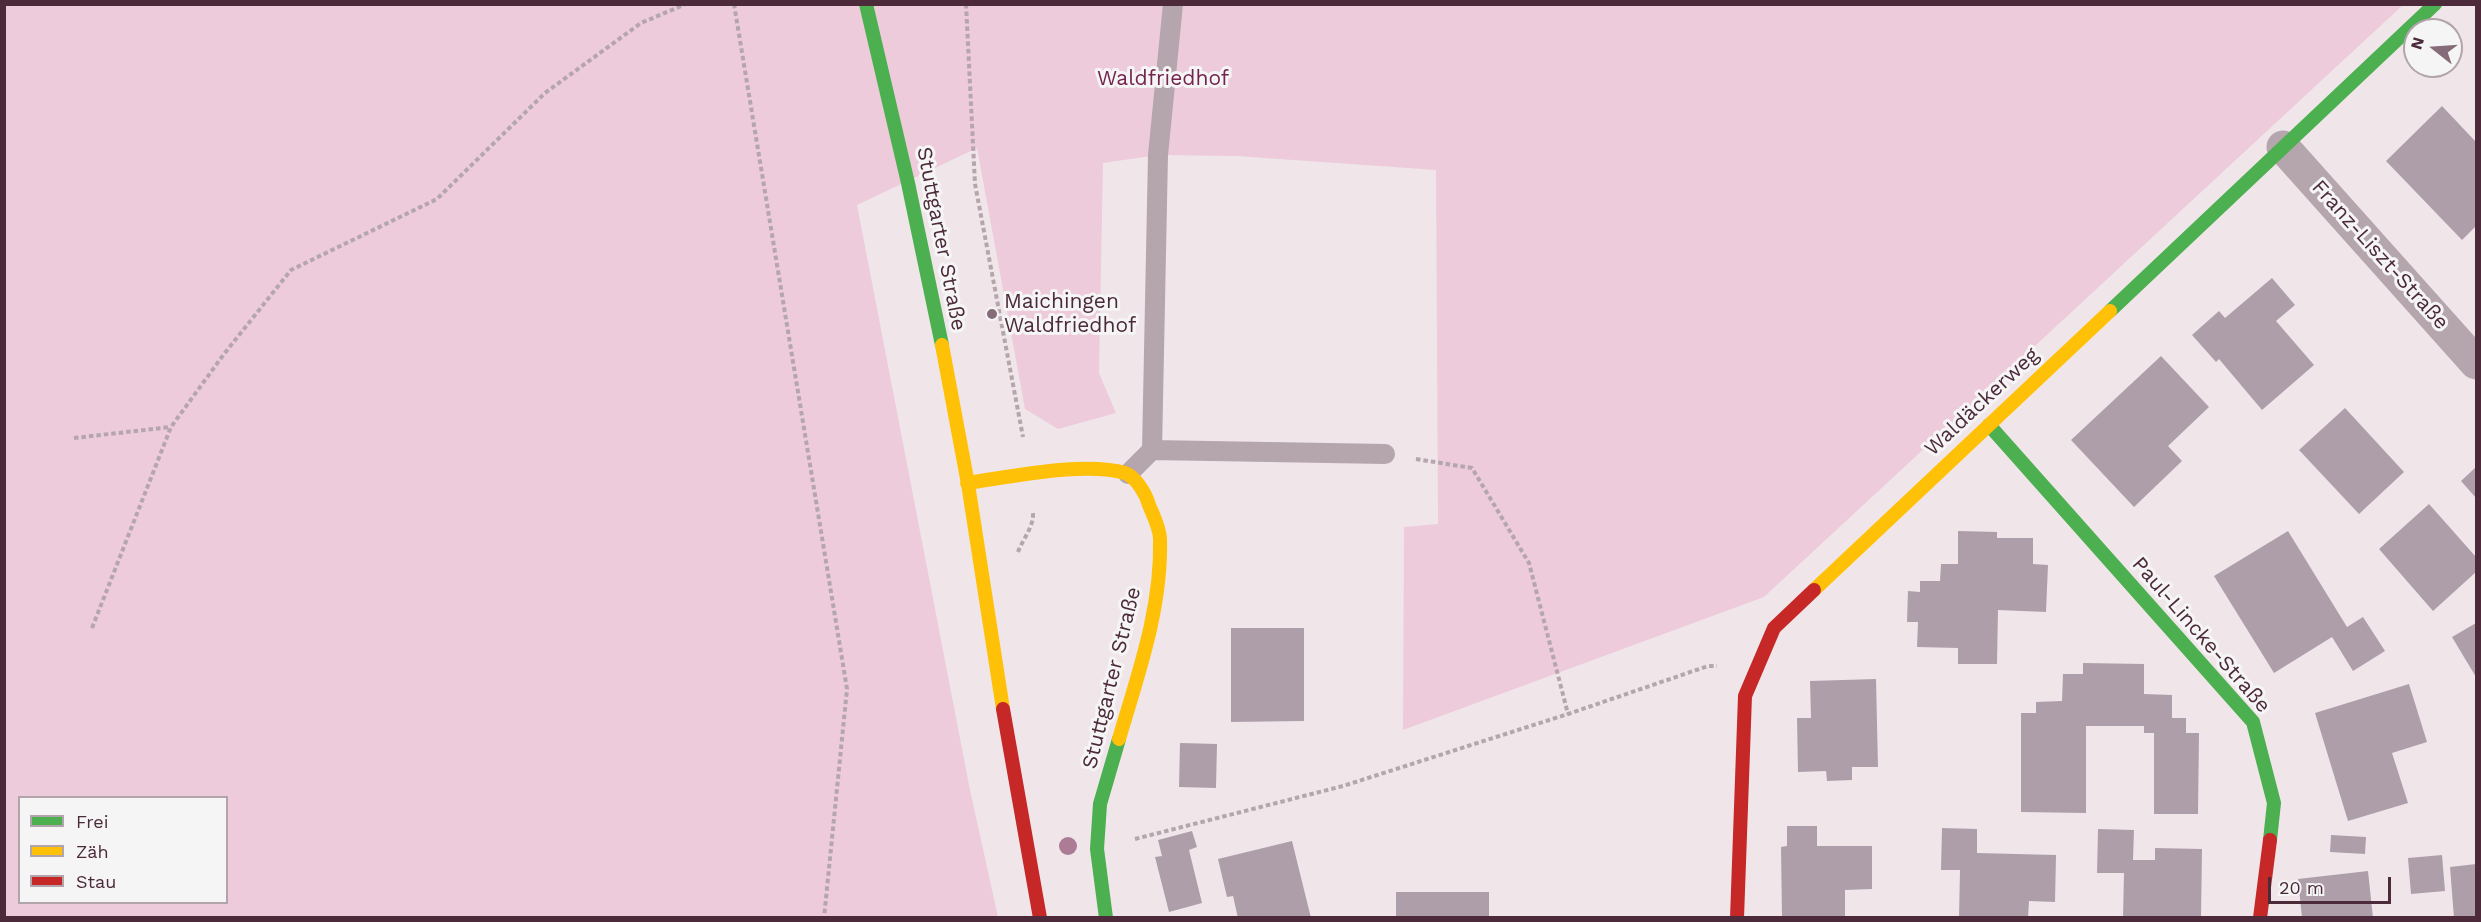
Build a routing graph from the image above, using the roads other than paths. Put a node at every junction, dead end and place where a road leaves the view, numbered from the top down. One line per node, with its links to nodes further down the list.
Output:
1 (866, 4): 10 (street, Stuttgarter Straße)
2 (1173, 4): 7 (lane)
3 (2435, 4): 4 (street, Waldäckerweg)
4 (2283, 147): 5 (street, Franz-Liszt-Straße); 6 (street, Waldäckerweg)
5 (2476, 363)
6 (1989, 425): 13 (street, Waldäckerweg); 14 (street, Paul-Lincke-Straße)
7 (1152, 450): 8 (lane); 9 (lane)
8 (1385, 454)
9 (1128, 474): 10 (street); 12 (street, Stuttgarter Straße)
10 (967, 483): 11 (street, Stuttgarter Straße)
11 (1040, 918)
12 (1106, 918)
13 (1737, 918)
14 (2260, 918)

